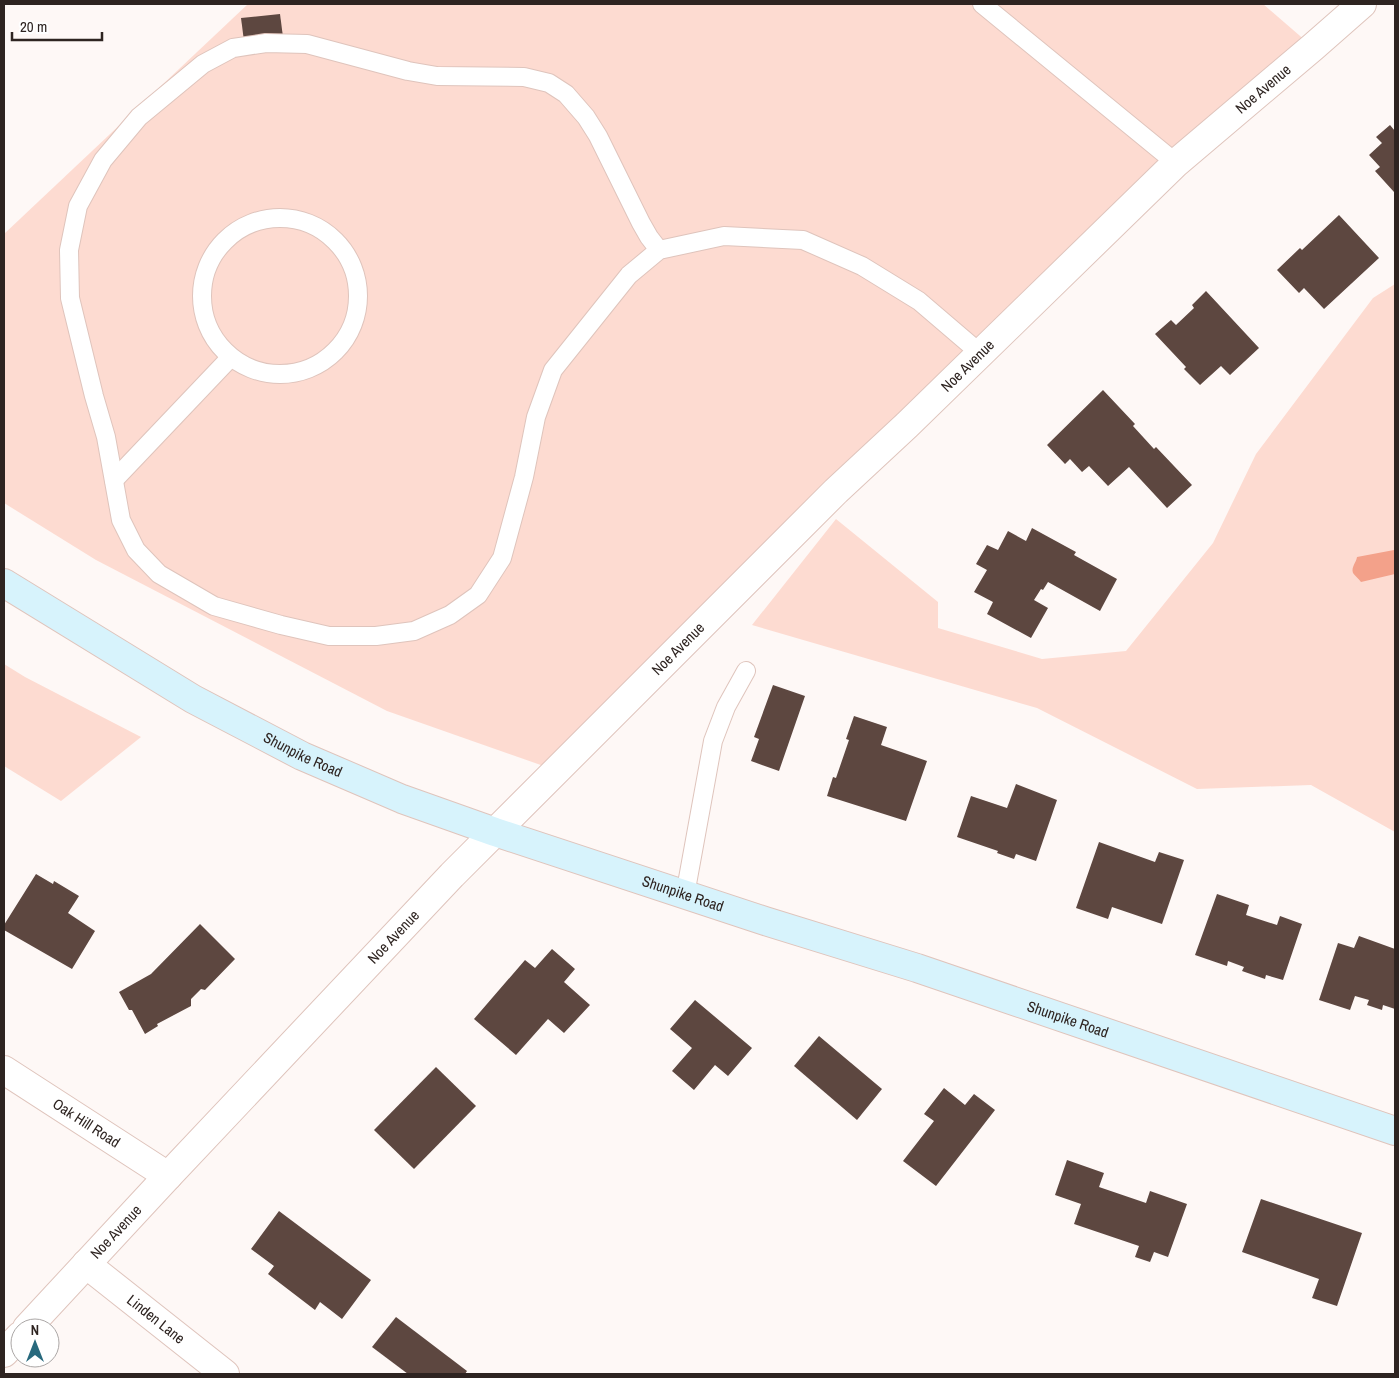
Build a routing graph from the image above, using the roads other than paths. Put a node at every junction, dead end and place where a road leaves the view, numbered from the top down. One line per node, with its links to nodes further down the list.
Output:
1 (982, 4): 3 (lane)
2 (1362, 4): 3 (street, Noe Avenue)
3 (1176, 163): 5 (street, Noe Avenue)
4 (659, 250): 5 (lane); 7 (lane); 7 (lane)
5 (981, 354): 10 (street, Noe Avenue)
6 (230, 358): 6 (lane); 7 (lane)
7 (114, 480)
8 (4, 583): 10 (main road, Shunpike Road)
9 (746, 671): 11 (lane)
10 (495, 832): 11 (main road, Shunpike Road); 14 (street, Noe Avenue)
11 (685, 895): 13 (main road, Shunpike Road)
12 (4, 1070): 14 (street, Oak Hill Road)
13 (1395, 1131)
14 (168, 1176): 15 (street, Noe Avenue)
15 (86, 1264): 16 (street, Noe Avenue); 17 (street, Linden Lane)
16 (36, 1318)
17 (225, 1374)

